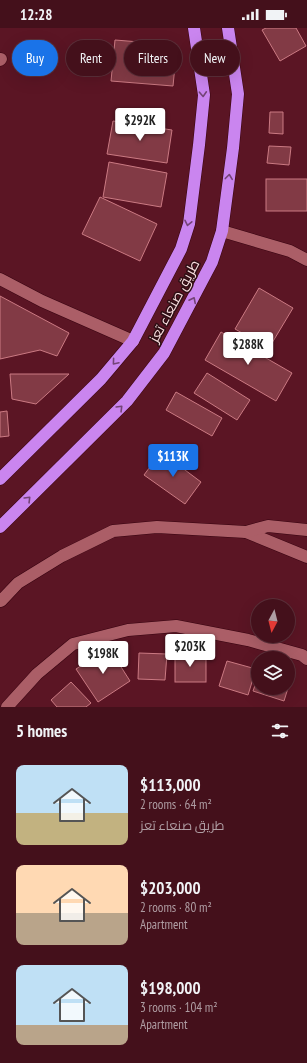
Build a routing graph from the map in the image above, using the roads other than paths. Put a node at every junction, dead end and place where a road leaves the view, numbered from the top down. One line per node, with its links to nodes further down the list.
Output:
1 (194, 28): 6 (highway, طريق صنعاء تعز, one-way to 6)
2 (228, 28): 3 (highway, طريق صنعاء تعز, one-way to 2)
3 (222, 231): 4 (street); 8 (highway, طريق صنعاء تعز, one-way to 3)
4 (307, 260)
5 (0, 279): 6 (street)
6 (133, 341): 7 (highway, طريق صنعاء تعز, one-way to 7)
7 (0, 479)
8 (0, 527)
9 (307, 530): 10 (street)
10 (246, 532): 11 (street); 12 (street)
11 (307, 557)
12 (1, 601)
13 (307, 659): 14 (street)
14 (7, 707)

